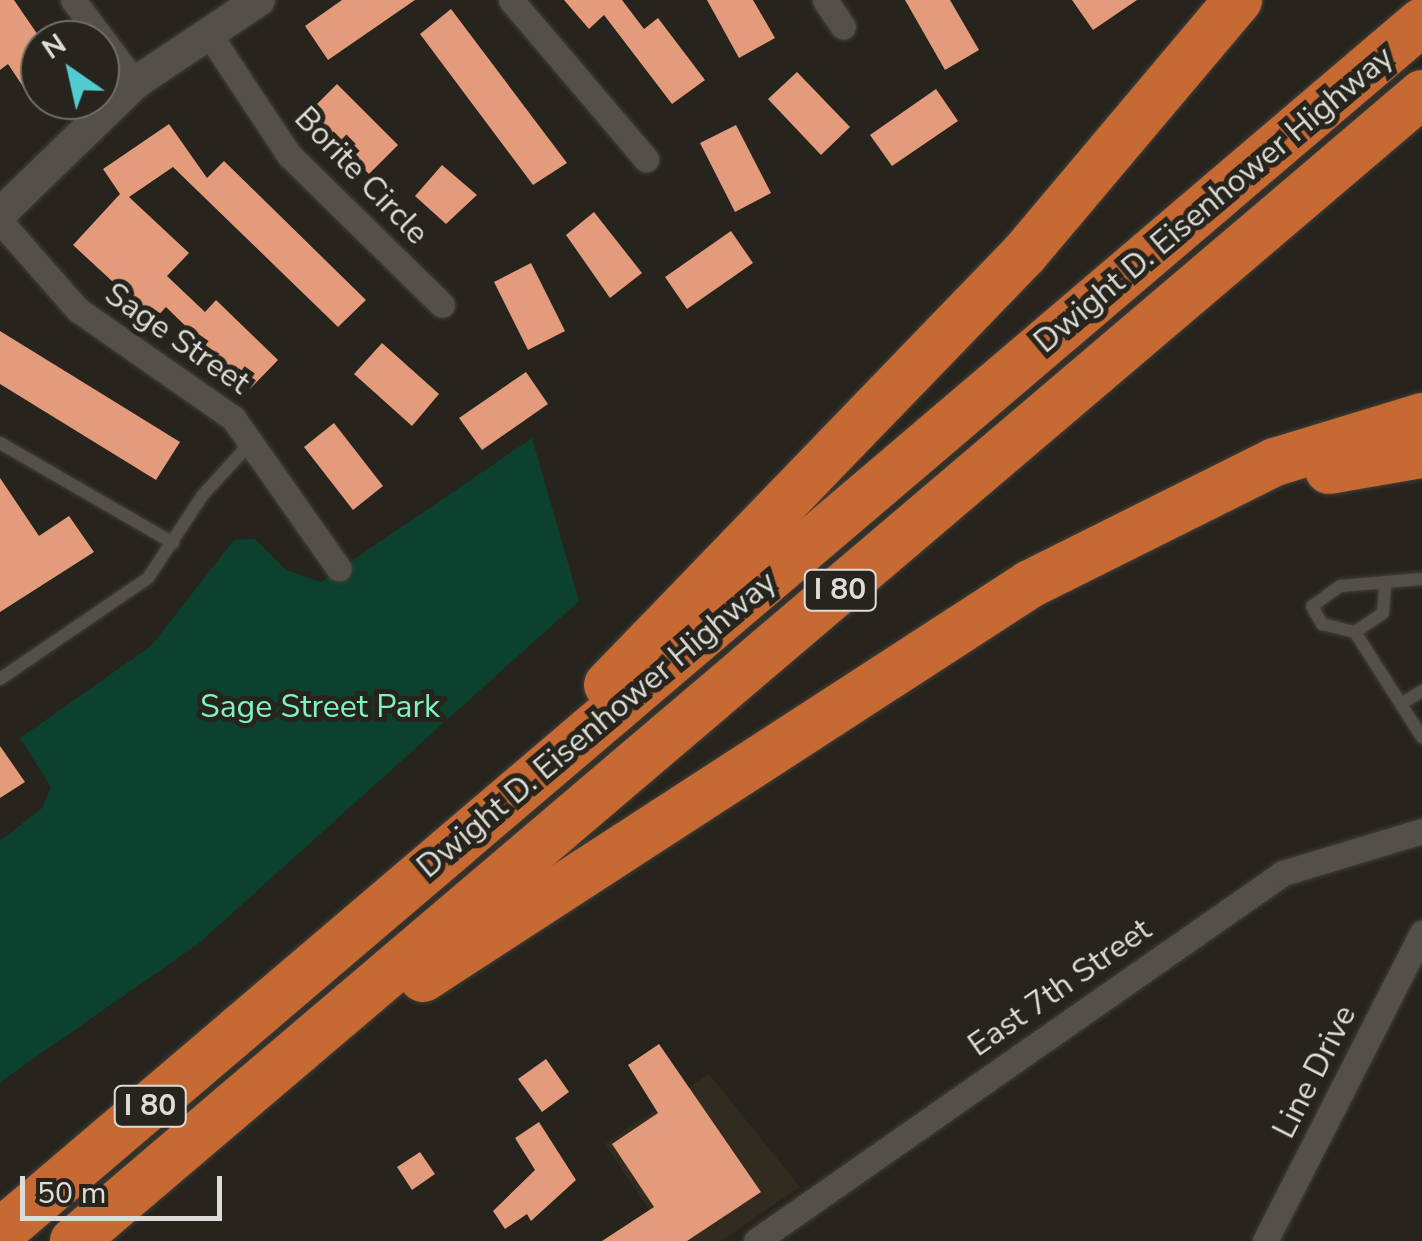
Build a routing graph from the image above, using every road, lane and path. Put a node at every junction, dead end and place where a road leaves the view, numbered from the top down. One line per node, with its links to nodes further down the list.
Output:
1 (73, 0): 9 (street)
2 (259, 0): 8 (street)
3 (511, 0): 11 (street)
4 (825, 0): 7 (street)
5 (1238, 0): 28 (highway)
6 (1422, 22): 28 (highway, Dwight D. Eisenhower Highway / I 80)
7 (843, 27)
8 (209, 34): 9 (street); 13 (street, Borite Circle)
9 (135, 83): 12 (street)
10 (1422, 94): 31 (highway, Dwight D. Eisenhower Highway / I 80)
11 (646, 159)
12 (0, 217): 15 (street, Sage Street)
13 (442, 306)
14 (1422, 416): 18 (highway)
15 (254, 439): 19 (lane); 20 (street, Sage Street)
16 (0, 443): 19 (lane)
17 (1422, 454): 18 (highway)
18 (1191, 509): 31 (highway)
19 (173, 543): 24 (lane)
20 (339, 569)
21 (1422, 579): 22 (lane)
22 (1384, 582): 23 (lane); 23 (lane)
23 (1355, 632): 26 (lane)
24 (0, 679)
25 (1422, 691): 26 (lane)
26 (1402, 704): 27 (lane)
27 (1422, 737)
28 (541, 772): 32 (highway, Dwight D. Eisenhower Highway / I 80)
29 (1422, 831): 33 (street, East 7th Street)
30 (1422, 934): 35 (street, Line Drive)
31 (257, 1086): 34 (highway, Dwight D. Eisenhower Highway / I 80)
32 (0, 1233)
33 (773, 1236)
34 (74, 1241)
35 (1266, 1241)

